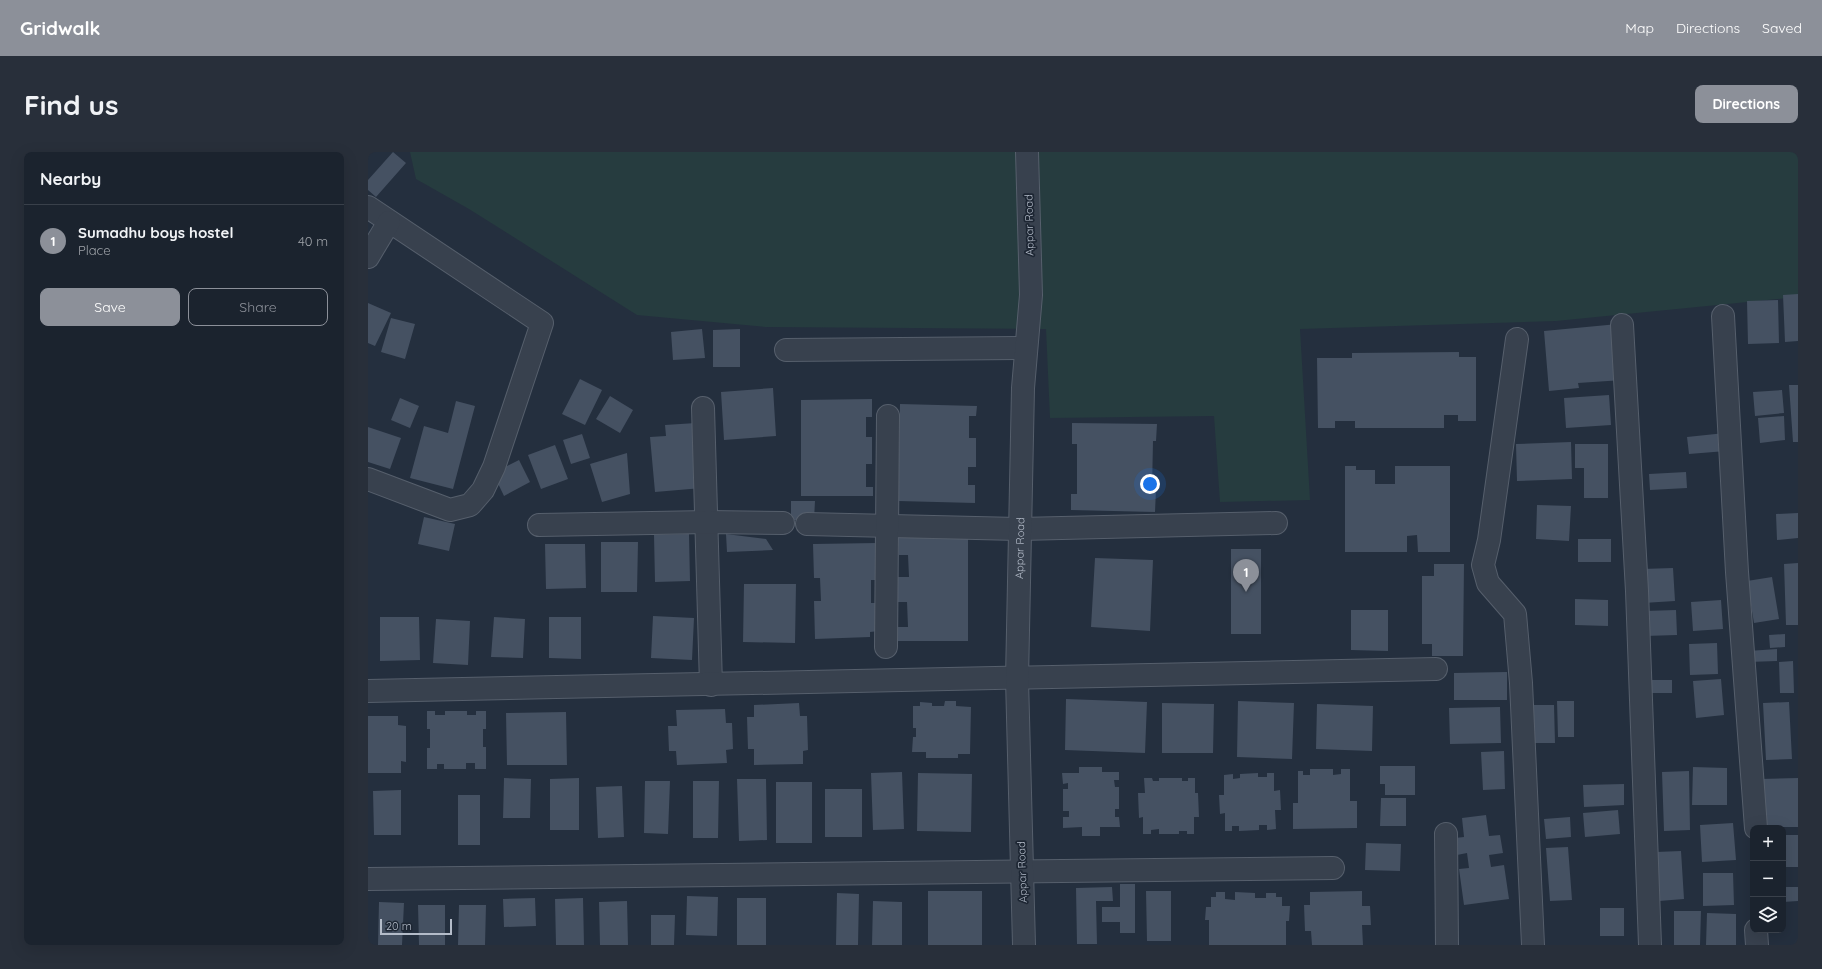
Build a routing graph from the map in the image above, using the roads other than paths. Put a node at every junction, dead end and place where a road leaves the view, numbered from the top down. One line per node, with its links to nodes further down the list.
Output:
1 (1027, 152): 8 (street, Appar Road)
2 (368, 207): 3 (street)
3 (389, 222): 4 (street); 12 (street)
4 (368, 258)
5 (1723, 316): 25 (street)
6 (1622, 325): 34 (street)
7 (1517, 339): 33 (street)
8 (1026, 348): 9 (street); 19 (street, Appar Road)
9 (786, 350)
10 (703, 408): 13 (street)
11 (888, 416): 18 (street)
12 (368, 479)
13 (708, 522): 14 (street); 17 (street); 23 (street)
14 (782, 523)
15 (1276, 523): 19 (street)
16 (807, 524): 18 (street)
17 (539, 525)
18 (886, 526): 19 (street); 20 (street)
19 (1020, 529): 22 (street, Appar Road)
20 (886, 647)
21 (1436, 670): 22 (street)
22 (1017, 679): 23 (street); 28 (street, Appar Road)
23 (711, 685): 24 (street)
24 (368, 691)
25 (1756, 825)
26 (1446, 834): 32 (street)
27 (1333, 868): 28 (street)
28 (1022, 872): 29 (street); 31 (street, Appar Road)
29 (368, 879)
30 (1756, 933): 35 (street)
31 (1024, 945)
32 (1447, 945)
33 (1532, 945)
34 (1650, 945)
35 (1756, 945)

